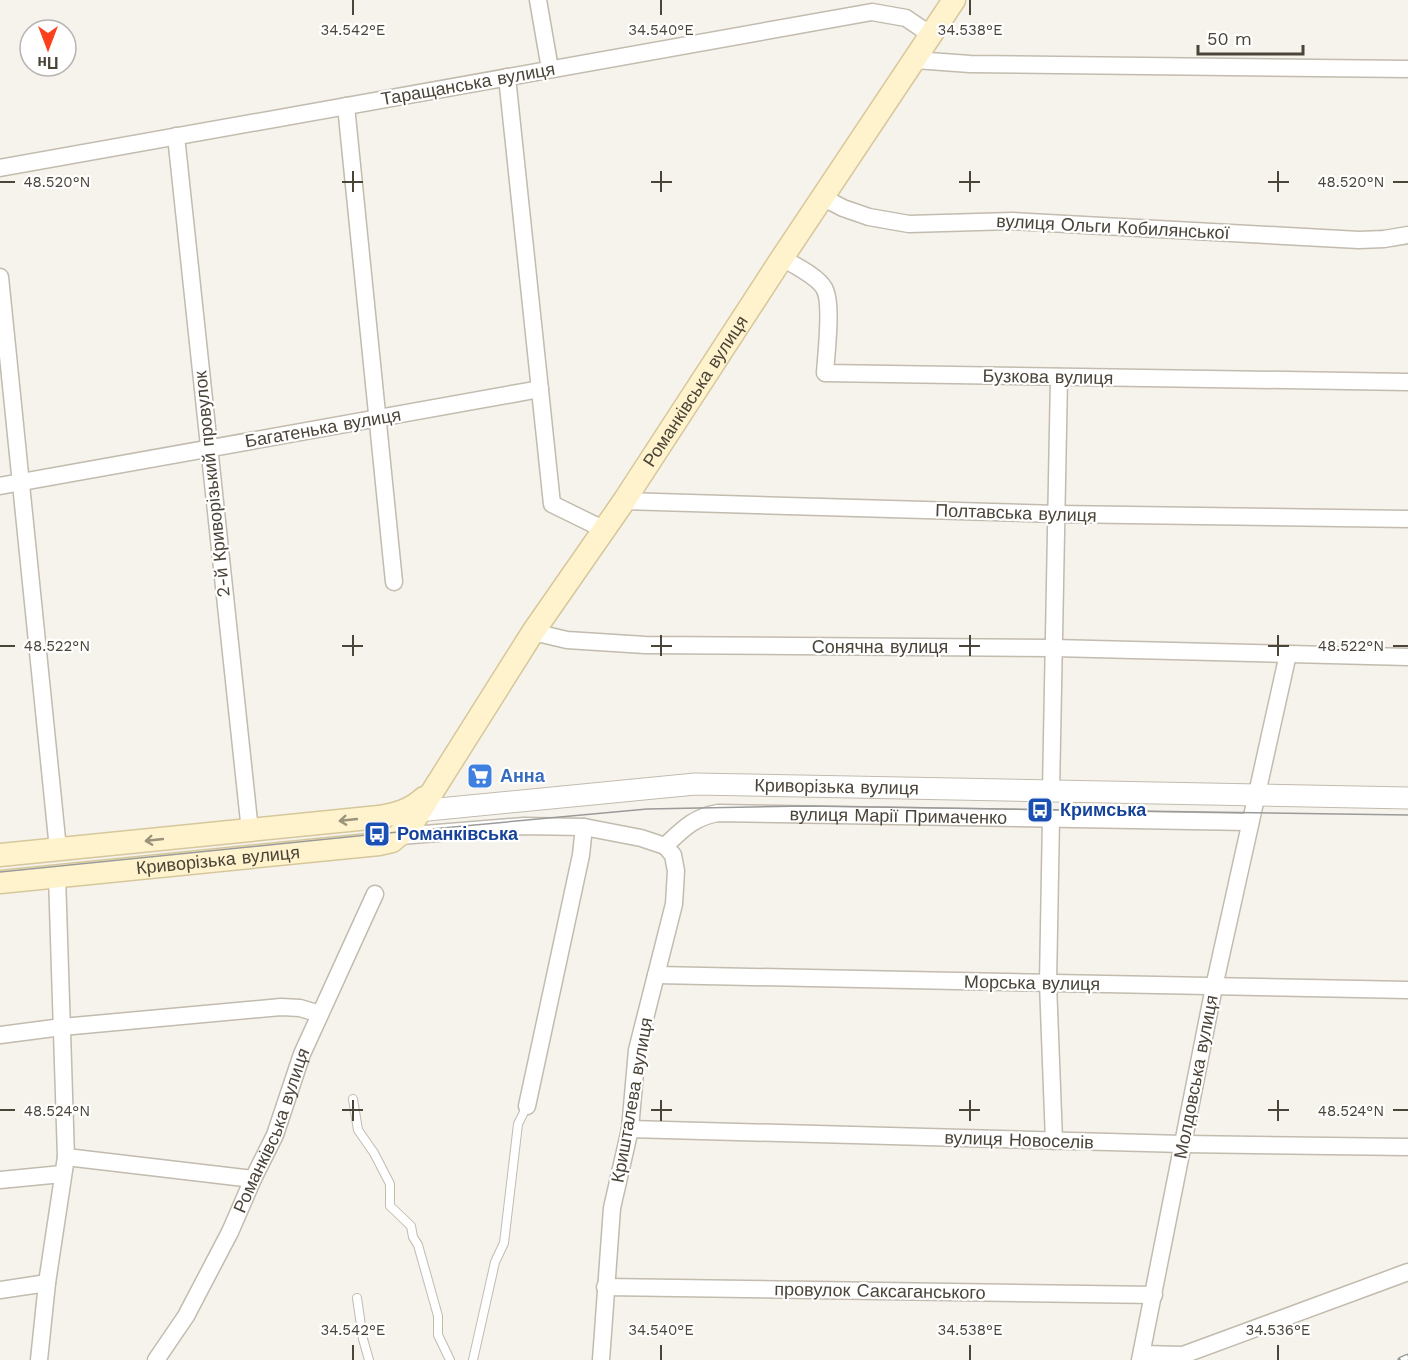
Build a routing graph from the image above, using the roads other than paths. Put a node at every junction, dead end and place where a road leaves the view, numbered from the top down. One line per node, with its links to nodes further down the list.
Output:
1 (538, 0): 5 (street)
2 (954, 0): 3 (main road, Романківська вулиця)
3 (931, 34): 4 (main road, Романківська вулиця); 5 (street, Таращанська вулиця)
4 (915, 60): 6 (street); 11 (main road, Романківська вулиця)
5 (550, 69): 7 (street, Таращанська вулиця)
6 (1408, 69)
7 (507, 77): 8 (street, Таращанська вулиця); 17 (street)
8 (346, 106): 9 (street, Таращанська вулиця); 18 (street)
9 (176, 136): 10 (street, Таращанська вулиця); 19 (street, 2-й Криворізький провулок)
10 (0, 168)
11 (822, 197): 12 (street, вулиця Ольги Кобилянської); 13 (main road, Романківська вулиця)
12 (1408, 235)
13 (782, 258): 15 (street, Бузкова вулиця); 22 (main road, Романківська вулиця)
14 (0, 277): 20 (street)
15 (1059, 377): 16 (street, Бузкова вулиця); 23 (street)
16 (1408, 382)
17 (540, 389): 18 (street, Багатенька вулиця); 25 (street)
18 (378, 418): 19 (street, Багатенька вулиця); 26 (street)
19 (208, 448): 20 (street, Багатенька вулиця); 39 (street, 2-й Криворізький провулок)
20 (20, 482): 21 (street, Багатенька вулиця); 42 (street)
21 (0, 486)
22 (624, 501): 23 (street, Полтавська вулиця); 25 (main road, Романківська вулиця)
23 (1057, 514): 24 (street, Полтавська вулиця); 28 (street)
24 (1408, 519)
25 (603, 529): 27 (main road, Романківська вулиця)
26 (394, 582)
27 (533, 632): 28 (street, Сонячна вулиця); 31 (main road, Романківська вулиця)
28 (1054, 648): 29 (street, Сонячна вулиця); 32 (street)
29 (1288, 654): 30 (street, Сонячна вулиця); 33 (street, Молдовська вулиця)
30 (1408, 657)
31 (438, 784): 35 (main road, Криворізька вулиця)
32 (1051, 791): 33 (street, Криворізька вулиця); 35 (street, Криворізька вулиця)
33 (1256, 795): 34 (street); 37 (street, Молдовська вулиця)
34 (1408, 798)
35 (410, 812): 39 (main road, Криворізька вулиця, one-way to 39); 40 (main road, Криворізька вулиця)
36 (1051, 818): 37 (street, вулиця Марії Примаченко); 41 (street, вулиця Марії Примаченко); 48 (street)
37 (1250, 822): 49 (street, Молдовська вулиця)
38 (584, 827): 40 (street); 41 (street); 55 (street)
39 (250, 831): 42 (main road, Криворізька вулиця, one-way to 42)
40 (400, 836): 44 (main road, Криворізька вулиця)
41 (665, 846): 47 (street, Кришталева вулиця)
42 (58, 849): 43 (main road, Криворізька вулиця)
43 (0, 855)
44 (57, 876): 45 (main road, Криворізька вулиця); 52 (street)
45 (0, 882)
46 (375, 894): 51 (street, Романківська вулиця)
47 (656, 975): 48 (street, Морська вулиця); 56 (street, Кришталева вулиця)
48 (1048, 983): 49 (street, Морська вулиця); 57 (street)
49 (1214, 987): 50 (street, Морська вулиця); 58 (street, Молдовська вулиця)
50 (1408, 990)
51 (320, 1014): 52 (street); 62 (street, Романківська вулиця)
52 (62, 1027): 53 (street); 60 (street)
53 (0, 1035)
54 (354, 1099): 74 (lane)
55 (527, 1106): 75 (lane)
56 (630, 1129): 57 (street, вулиця Новоселів); 66 (street, Кришталева вулиця)
57 (1054, 1142): 58 (street, вулиця Новоселів)
58 (1183, 1144): 59 (street, вулиця Новоселів); 68 (street, Молдовська вулиця)
59 (1408, 1147)
60 (66, 1157): 61 (street); 62 (street)
61 (62, 1174): 63 (street); 65 (street)
62 (253, 1179): 72 (street, Романківська вулиця)
63 (0, 1180)
64 (1408, 1272): 70 (street)
65 (47, 1283): 67 (street); 71 (street)
66 (605, 1287): 68 (street, провулок Саксаганського); 76 (street, Кришталева вулиця)
67 (0, 1290)
68 (1154, 1295): 70 (street, Молдовська вулиця)
69 (357, 1298): 73 (lane)
70 (1141, 1357)
71 (39, 1360)
72 (156, 1360)
73 (369, 1360)
74 (450, 1360)
75 (473, 1360)
76 (601, 1360)

